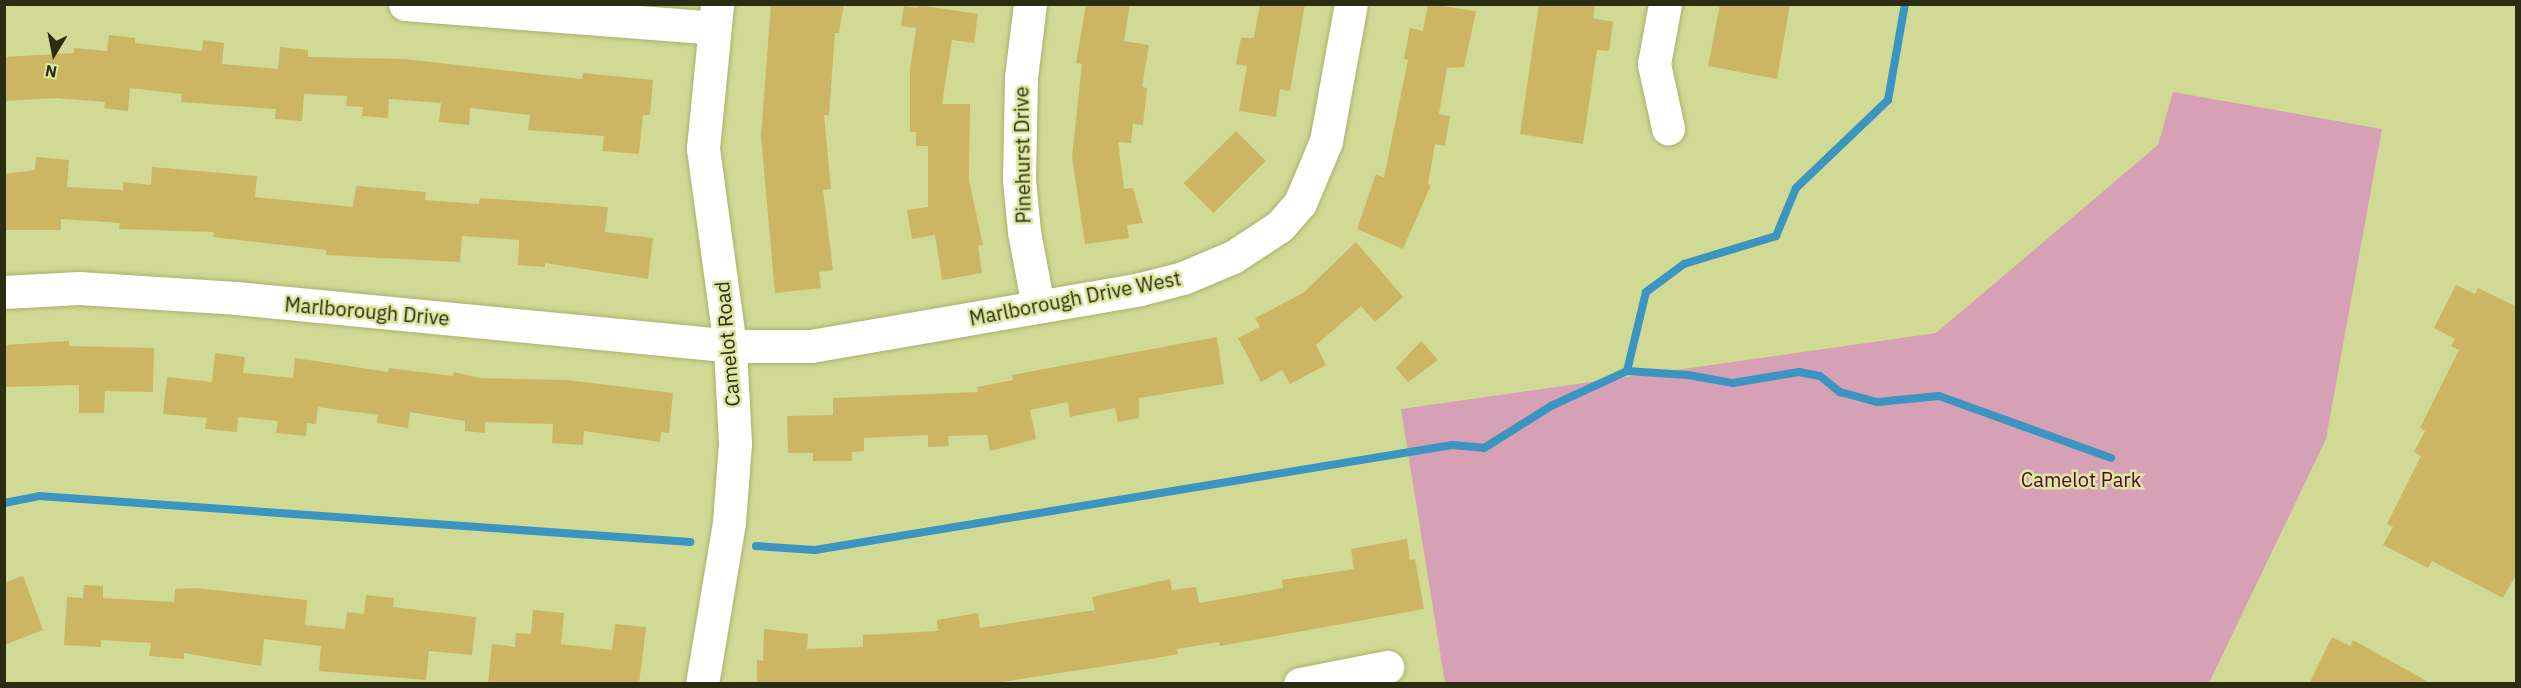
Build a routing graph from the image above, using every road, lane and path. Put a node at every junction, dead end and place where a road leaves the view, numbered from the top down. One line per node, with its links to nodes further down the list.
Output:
1 (405, 4): 5 (street)
2 (1030, 4): 8 (street, Pinehurst Drive)
3 (1351, 4): 8 (street, Marlborough Drive West)
4 (1665, 4): 6 (street)
5 (716, 16): 9 (street, Camelot Road)
6 (1668, 128)
7 (4, 292): 9 (street, Marlborough Drive)
8 (1038, 306): 9 (street, Marlborough Drive West)
9 (730, 346): 11 (street, Camelot Road)
10 (1387, 667): 12 (street)
11 (702, 684)
12 (1300, 684)

